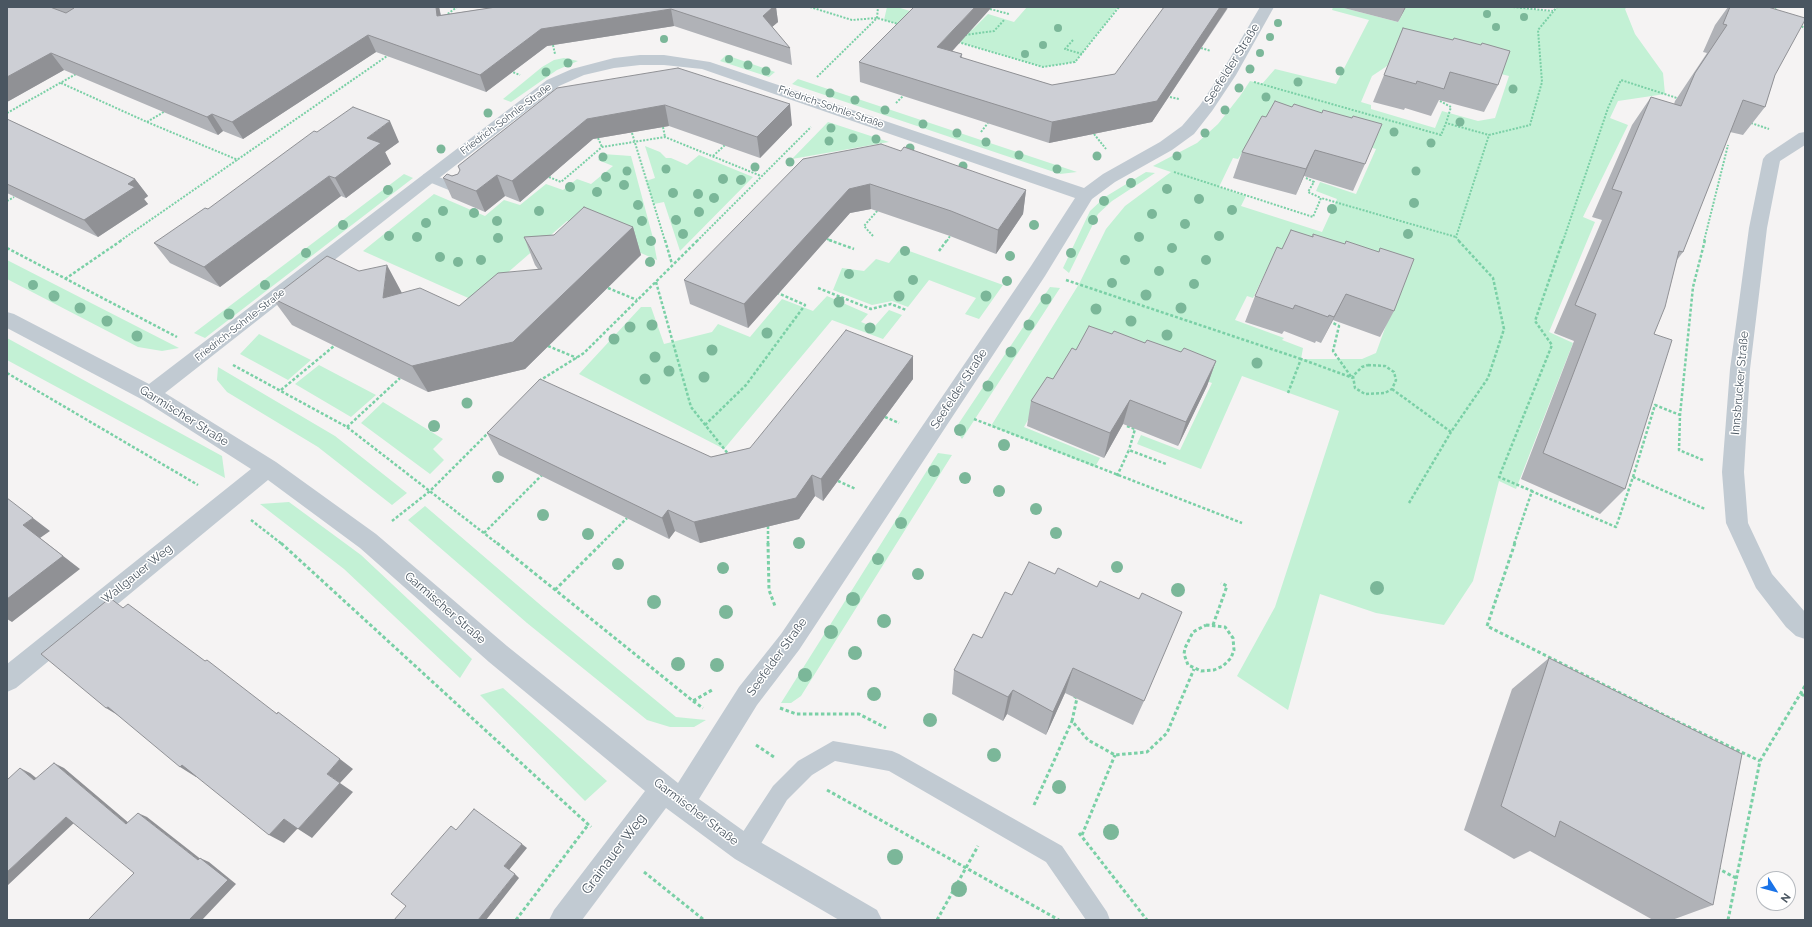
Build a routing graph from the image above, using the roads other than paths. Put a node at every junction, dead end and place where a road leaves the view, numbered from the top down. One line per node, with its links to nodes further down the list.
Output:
1 (1267, 7): 5 (street, Seefelder Straße)
2 (1802, 138): 9 (street, Innsbrucker Straße)
3 (429, 177): 4 (lane); 5 (street, Friedrich-Sohnle-Straße); 7 (street, Friedrich-Sohnle-Straße)
4 (461, 191)
5 (1086, 195): 11 (street, Seefelder Straße)
6 (7, 319): 7 (street, Garmischer Straße)
7 (150, 394): 8 (street, Garmischer Straße)
8 (268, 468): 10 (street, Wallgauer Weg); 11 (street, Garmischer Straße)
9 (1805, 628)
10 (7, 680)
11 (672, 795): 12 (street, Garmischer Straße); 13 (street, Grainauer Weg)
12 (745, 849): 14 (street, Garmischer Straße); 15 (lane)
13 (564, 920)
14 (867, 920)
15 (1099, 920)

